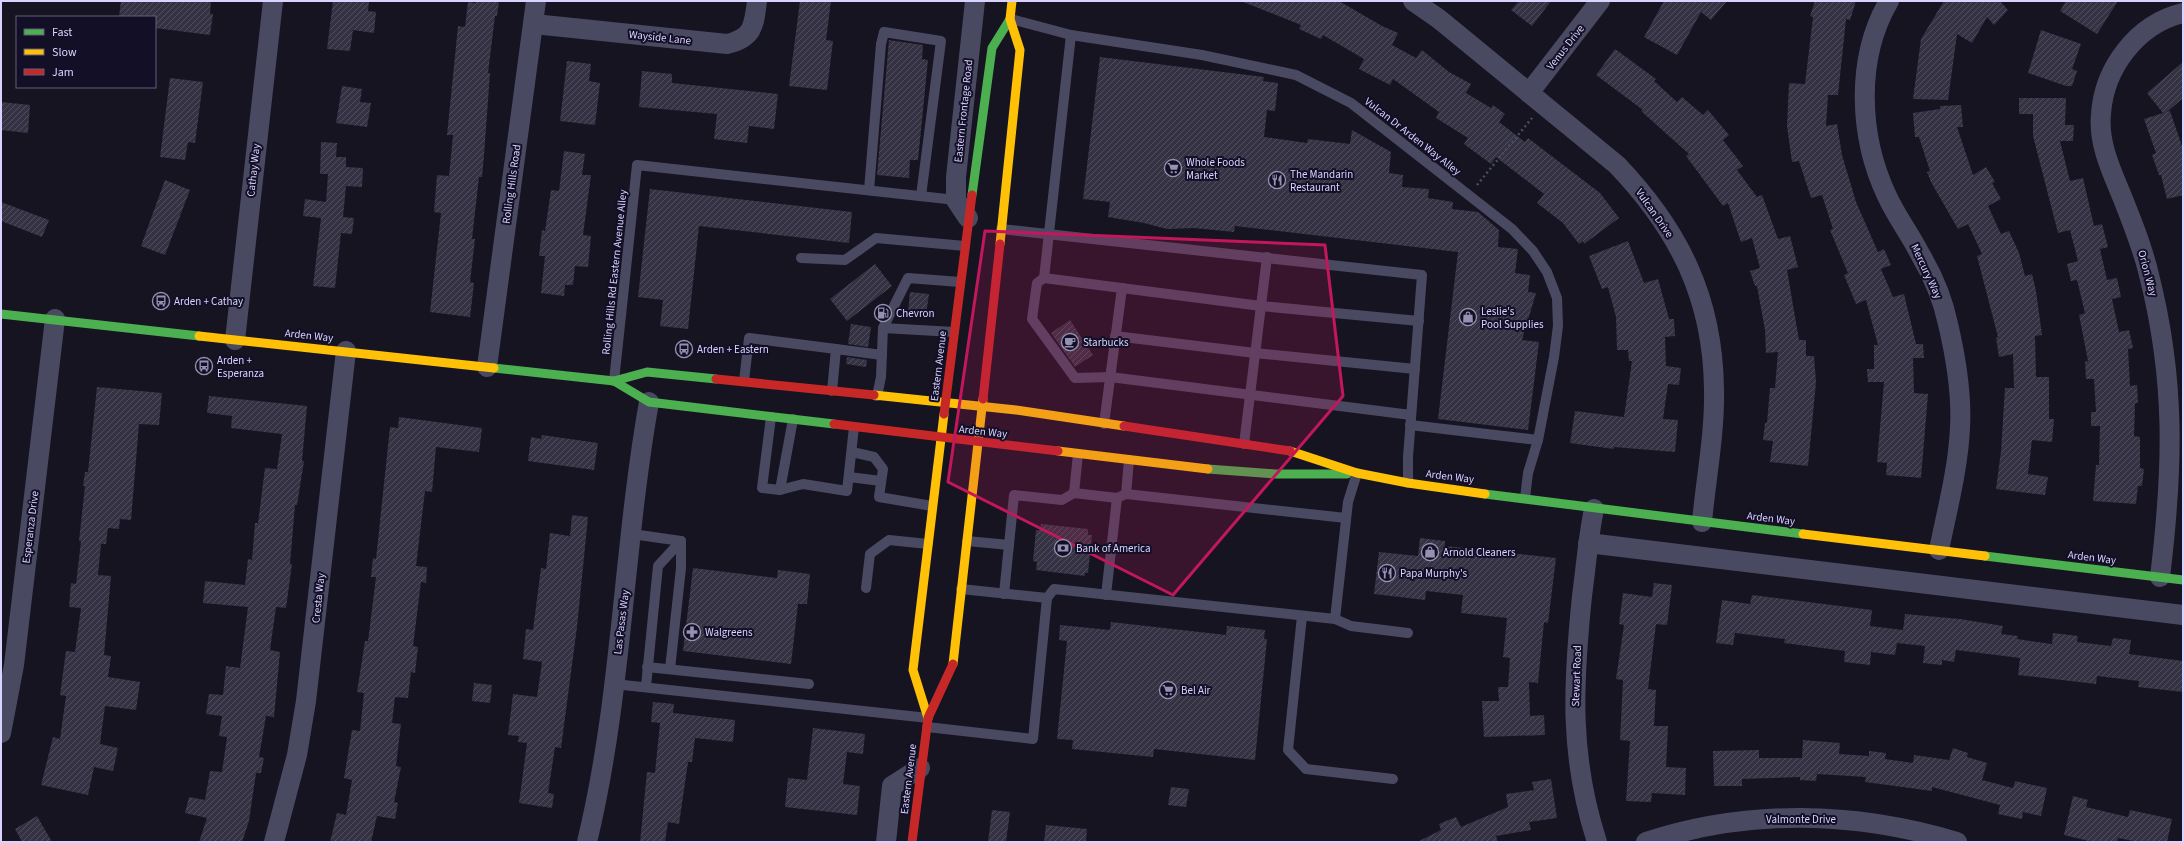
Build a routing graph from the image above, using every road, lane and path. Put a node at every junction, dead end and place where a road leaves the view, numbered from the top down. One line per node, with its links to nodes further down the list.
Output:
1 (273, 1): 34 (street, Cathay Way)
2 (536, 1): 11 (street, Rolling Hills Road)
3 (757, 1): 11 (street, Wayside Lane)
4 (975, 1): 17 (street, Eastern Frontage Road)
5 (1012, 1): 10 (main road, Eastern Avenue)
6 (1413, 1): 13 (street, Vulcan Drive)
7 (1600, 1): 13 (street, Venus Drive)
8 (1889, 1): 80 (street, Mercury Way)
9 (2183, 13): 81 (street, Orion Way)
10 (1010, 19): 12 (lane, Vulcan Dr Arden Way Alley); 18 (main road, Eastern Avenue); 19 (main road, Eastern Avenue)
11 (534, 24): 39 (street, Rolling Hills Road)
12 (1070, 35): 15 (lane, Vulcan Dr Arden Way Alley); 20 (lane)
13 (1536, 98): 15 (path); 73 (street, Vulcan Drive)
14 (869, 190): 16 (lane); 16 (lane); 42 (lane, Rolling Hills Rd Eastern Avenue Alley)
15 (1469, 194): 56 (lane, Vulcan Dr Arden Way Alley)
16 (921, 196): 17 (lane)
17 (956, 200): 18 (street)
18 (968, 218): 21 (main road, Eastern Avenue)
19 (1001, 229): 20 (lane); 49 (main road, Eastern Avenue)
20 (1050, 233): 23 (lane); 24 (lane)
21 (965, 246): 22 (lane); 25 (main road, Eastern Avenue)
22 (801, 258)
23 (1267, 258): 27 (lane); 30 (lane)
24 (1044, 278): 26 (lane); 41 (lane)
25 (960, 282): 31 (lane); 32 (main road, Eastern Avenue)
26 (1122, 288): 27 (lane); 33 (lane)
27 (1261, 306): 30 (lane); 37 (lane)
28 (1, 314): 29 (main road, Arden Way)
29 (55, 320): 34 (main road, Arden Way); 98 (street, Esperanza Drive)
30 (1419, 321): 40 (lane)
31 (883, 328): 32 (lane); 38 (lane)
32 (954, 332): 48 (main road, Eastern Avenue)
33 (1116, 336): 37 (lane); 41 (lane)
34 (235, 340): 36 (main road, Arden Way)
35 (836, 349): 38 (lane); 43 (lane); 44 (lane)
36 (346, 351): 39 (main road, Arden Way); 101 (street, Cresta Way)
37 (1255, 353): 40 (lane); 45 (lane)
38 (882, 355): 46 (lane)
39 (487, 367): 42 (main road, Arden Way)
40 (1415, 369): 52 (lane)
41 (1110, 377): 45 (lane); 53 (lane)
42 (614, 381): 43 (main road, Arden Way); 47 (main road, Arden Way)
43 (744, 381): 44 (main road, Arden Way)
44 (832, 391): 46 (main road, Arden Way)
45 (1250, 394): 52 (lane); 58 (lane)
46 (877, 396): 48 (main road, Arden Way)
47 (649, 402): 50 (main road, Arden Way); 74 (street, Las Pasas Way)
48 (946, 403): 49 (main road, Arden Way); 55 (main road, Eastern Avenue)
49 (982, 407): 53 (main road, Arden Way); 57 (main road, Eastern Avenue)
50 (771, 417): 51 (main road, Arden Way); 66 (lane)
51 (793, 419): 54 (main road, Arden Way); 66 (lane)
52 (1411, 420): 56 (lane); 65 (lane)
53 (1104, 424): 58 (main road, Arden Way)
54 (854, 427): 55 (main road, Arden Way); 59 (lane)
55 (942, 439): 57 (main road, Arden Way); 70 (main road, Eastern Avenue)
56 (1538, 440): 69 (lane, Vulcan Dr Arden Way Alley)
57 (979, 443): 60 (main road, Arden Way); 76 (main road, Eastern Avenue)
58 (1244, 444): 62 (main road, Arden Way)
59 (852, 452): 63 (lane); 64 (lane)
60 (1078, 454): 61 (main road, Arden Way); 67 (lane)
61 (1129, 460): 62 (main road, Arden Way); 68 (lane)
62 (1357, 474): 65 (main road, Arden Way); 72 (lane)
63 (849, 477): 64 (lane); 66 (lane)
64 (881, 481): 70 (lane)
65 (1408, 483): 69 (main road, Arden Way)
66 (780, 490)
67 (1074, 493): 68 (lane); 79 (lane)
68 (1121, 496): 72 (lane); 86 (lane)
69 (1525, 498): 71 (main road, Arden Way)
70 (932, 506): 78 (main road, Eastern Avenue)
71 (1594, 509): 73 (main road, Arden Way); 77 (street, Stewart Road)
72 (1346, 518): 90 (lane)
73 (1702, 522): 80 (main road, Arden Way)
74 (632, 534): 75 (lane); 94 (street, Las Pasas Way)
75 (681, 541): 92 (lane); 93 (lane)
76 (967, 541): 79 (lane); 84 (main road, Eastern Avenue)
77 (1588, 543): 88 (street); 105 (street, Stewart Road)
78 (928, 544): 83 (lane); 97 (main road, Eastern Avenue)
79 (1009, 545): 85 (lane)
80 (1939, 550): 81 (main road, Arden Way)
81 (2160, 577): 82 (main road, Arden Way)
82 (2183, 580)
83 (866, 588)
84 (961, 589): 85 (lane); 97 (main road, Eastern Avenue)
85 (1004, 594): 87 (lane)
86 (1106, 595): 87 (lane); 89 (lane)
87 (1047, 598): 97 (lane)
88 (2183, 615)
89 (1302, 616): 90 (lane); 100 (lane)
90 (1335, 619): 91 (lane)
91 (1408, 632)
92 (647, 667): 93 (lane); 96 (lane)
93 (670, 669): 95 (lane)
94 (614, 684): 96 (lane); 102 (street, Las Pasas Way)
95 (809, 684)
96 (646, 686): 97 (lane)
97 (928, 723): 99 (main road, Eastern Avenue)
98 (1, 733)
99 (920, 768): 103 (street); 104 (main road, Eastern Avenue)
100 (1393, 779)
101 (274, 842)
102 (587, 842)
103 (886, 842)
104 (912, 842)
105 (1597, 842)
106 (1646, 842): 107 (street, Valmonte Drive)
107 (1957, 842)

